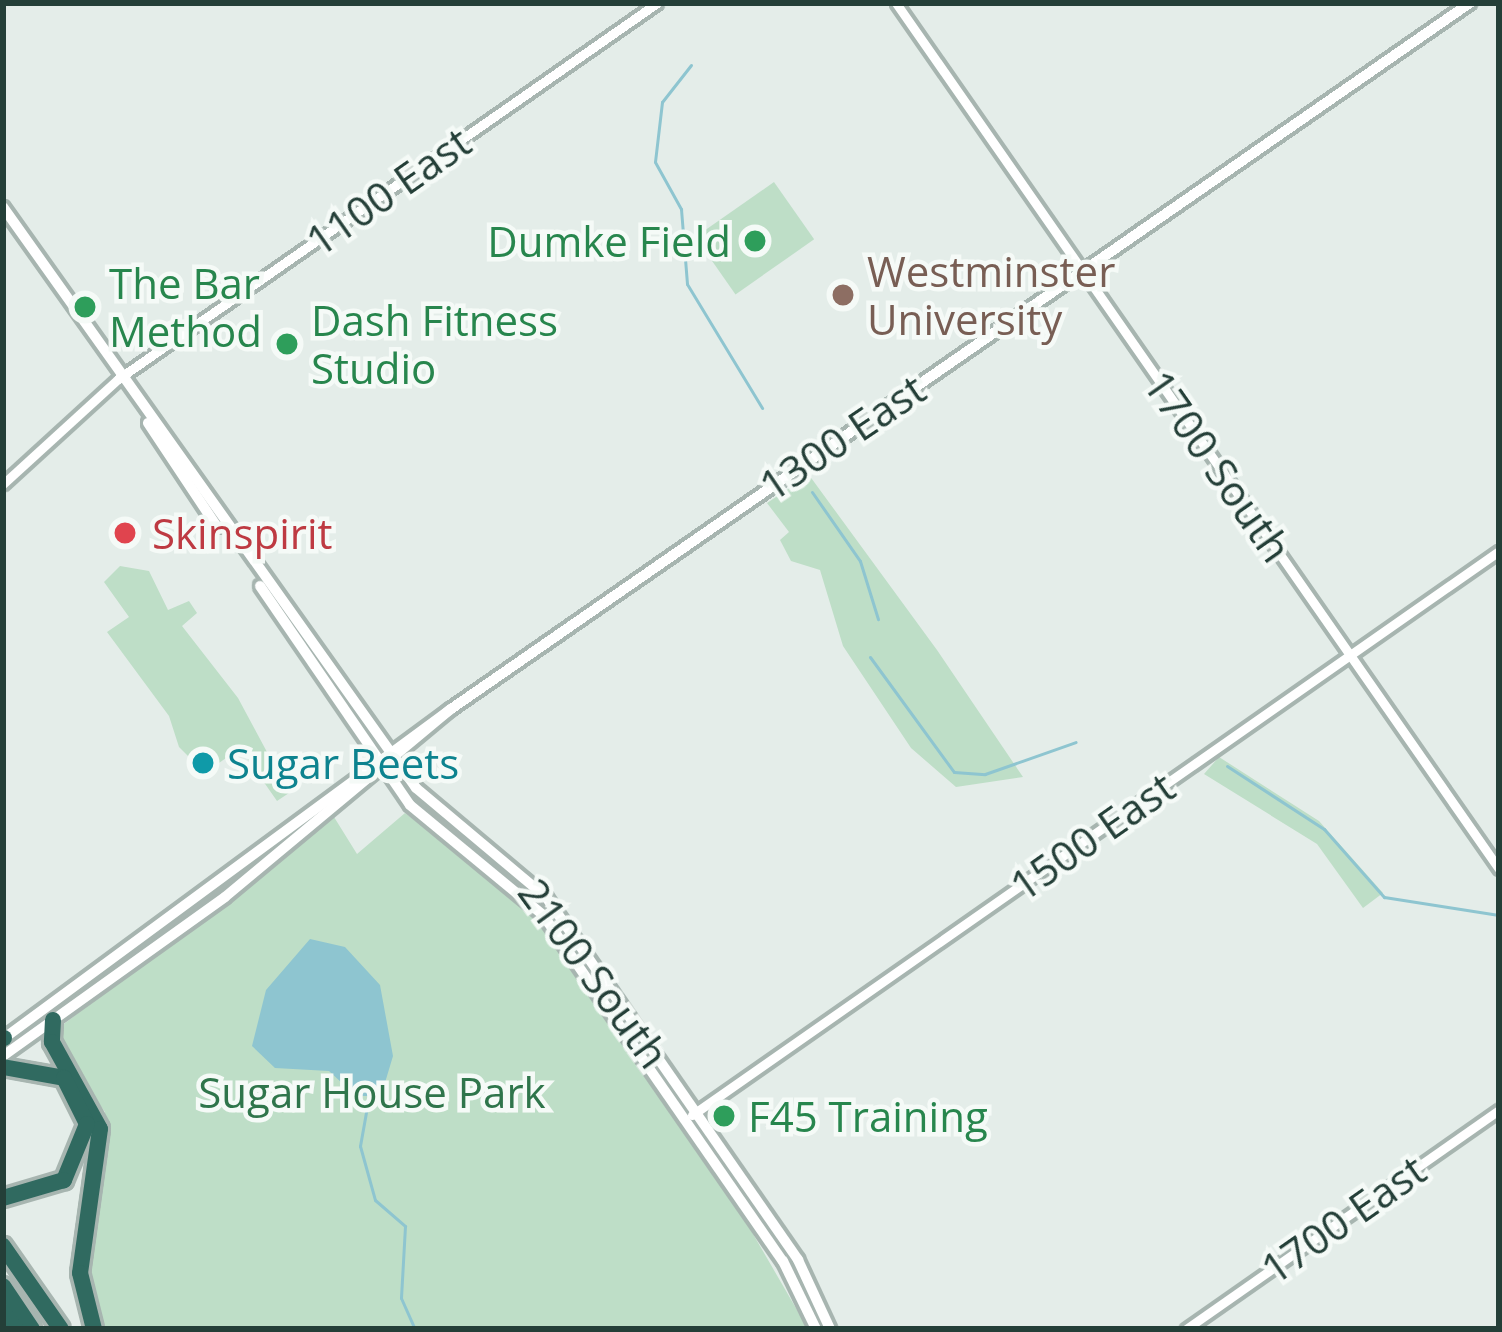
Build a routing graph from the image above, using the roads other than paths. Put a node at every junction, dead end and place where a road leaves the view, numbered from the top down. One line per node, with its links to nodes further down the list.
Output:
1 (657, 3): 9 (street, 1100 East)
2 (896, 3): 6 (street, 1700 South)
3 (1470, 3): 6 (main road, 1300 East)
4 (3, 210): 5 (main road, 2100 South); 7 (main road, 2100 South)
5 (38, 272): 7 (main road); 8 (main road, 2100 South)
6 (1083, 273): 16 (street, 1700 South); 18 (main road, 1300 East)
7 (53, 285): 8 (main road, 2100 South)
8 (60, 299): 9 (main road, 2100 South)
9 (118, 379): 10 (main road, 2100 South); 11 (street, 1100 East)
10 (147, 420): 12 (main road, 2100 South); 13 (main road, 2100 South)
11 (3, 484)
12 (208, 514): 13 (main road); 15 (main road, 2100 South)
13 (230, 535): 17 (main road, 2100 South)
14 (1499, 551): 16 (street, 1500 East)
15 (277, 614): 17 (main road); 18 (main road, 2100 South)
16 (1349, 656): 19 (street, 1700 South); 27 (street, 1500 East)
17 (320, 660): 18 (main road, 2100 South)
18 (386, 760): 20 (main road, 1300 East); 22 (main road, 1300 East); 27 (main road, 2100 South)
19 (1499, 869)
20 (53, 1020): 21 (main road, 1300 East); 25 (highway)
21 (34, 1034): 23 (main road, 1300 East); 25 (highway)
22 (3, 1039)
23 (3, 1056)
24 (3, 1067): 28 (highway)
25 (81, 1084): 35 (highway)
26 (1499, 1110): 38 (street, 1700 East)
27 (691, 1116): 36 (main road, 2100 South); 37 (main road, 2100 South)
28 (3, 1198)
29 (3, 1246): 34 (highway)
30 (3, 1286): 33 (highway)
31 (3, 1312): 32 (highway)
32 (16, 1329)
33 (32, 1329)
34 (61, 1329)
35 (94, 1329)
36 (816, 1329)
37 (830, 1329)
38 (1186, 1329)

